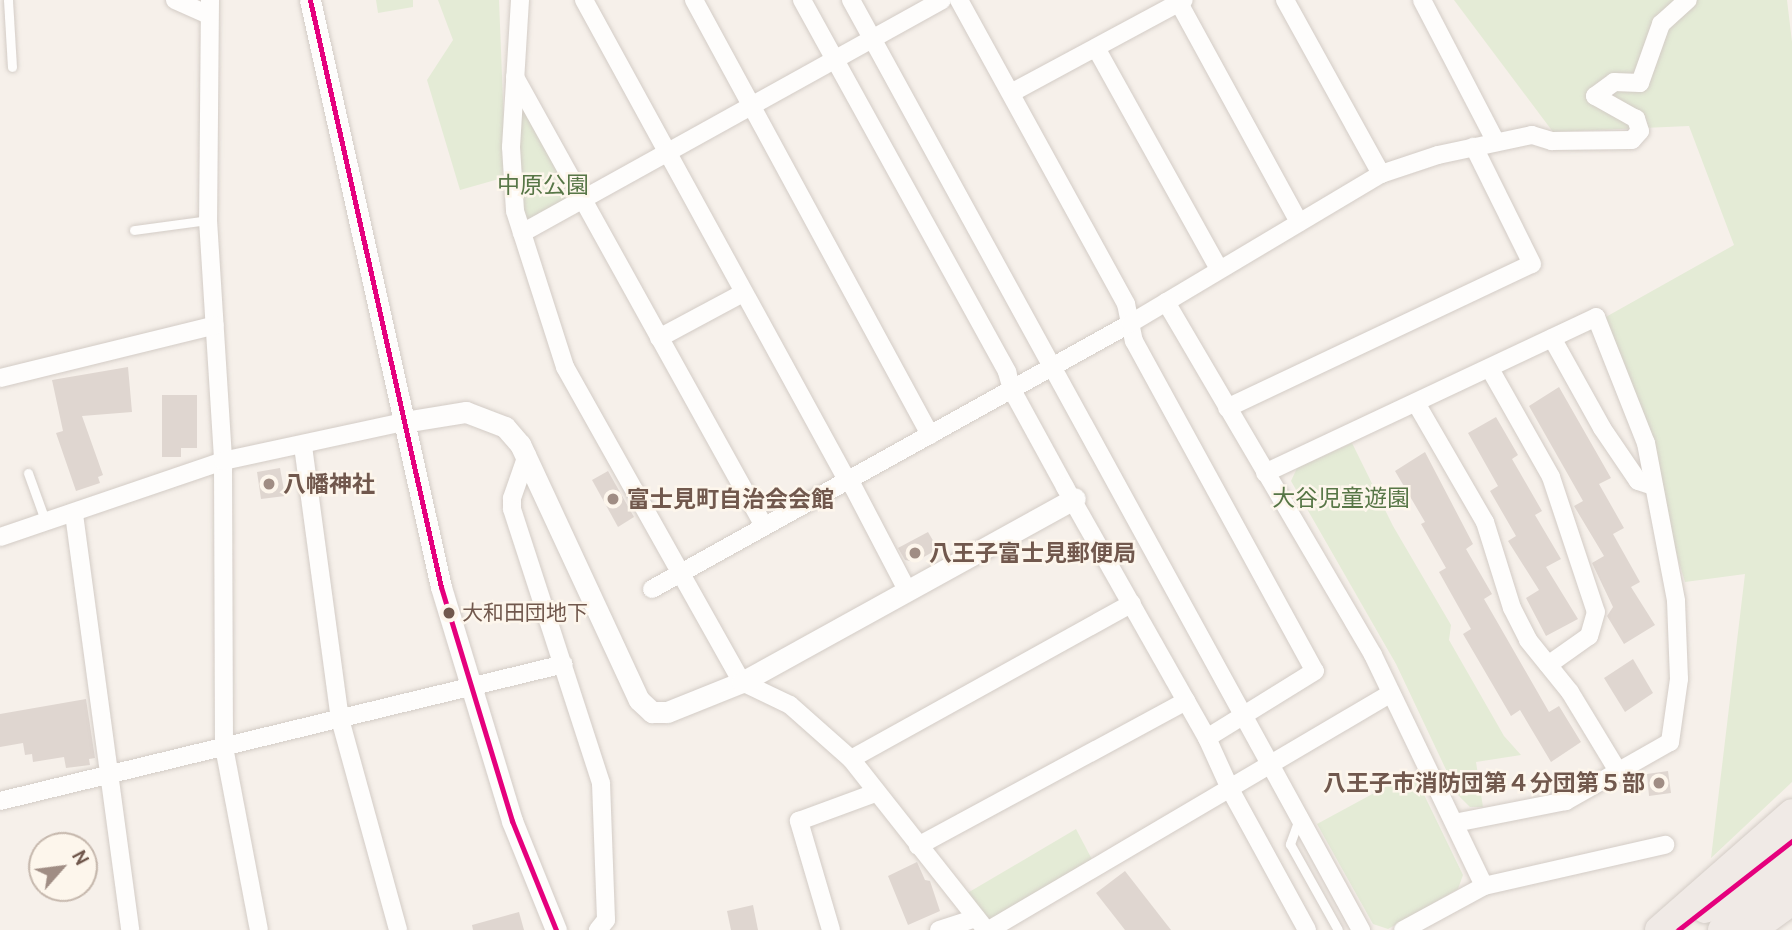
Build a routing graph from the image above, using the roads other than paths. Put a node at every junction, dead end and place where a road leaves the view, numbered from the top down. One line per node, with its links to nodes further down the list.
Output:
1 (8, 0): 19 (lane)
2 (175, 0): 15 (street)
3 (310, 0): 45 (street)
4 (520, 0): 20 (street)
5 (584, 0): 25 (street)
6 (694, 0): 22 (street)
7 (802, 0): 18 (street)
8 (851, 0): 16 (street)
9 (942, 0): 16 (street)
10 (959, 0): 21 (street)
11 (1286, 0): 26 (street)
12 (1422, 0): 23 (street)
13 (1688, 0): 23 (street)
14 (1181, 1): 17 (street); 29 (street)
15 (209, 7): 28 (street)
16 (873, 39): 18 (street); 39 (street)
17 (1096, 48): 21 (street); 32 (street)
18 (835, 60): 22 (street); 42 (street)
19 (12, 66)
20 (515, 77): 27 (street); 31 (street)
21 (1011, 93): 35 (street)
22 (751, 104): 25 (street); 46 (street)
23 (1496, 142): 24 (street)
24 (1474, 147): 26 (street); 44 (street)
25 (668, 151): 27 (street); 33 (street)
26 (1381, 174): 29 (street)
27 (583, 198): 31 (street); 37 (street)
28 (208, 220): 30 (lane); 36 (street)
29 (1299, 222): 32 (street)
30 (134, 230)
31 (522, 233): 59 (street)
32 (1219, 269): 34 (street)
33 (743, 293): 37 (street); 52 (street)
34 (1166, 302): 35 (street); 44 (street)
35 (1131, 323): 39 (street); 69 (street)
36 (215, 326): 41 (street); 49 (street)
37 (659, 338): 57 (street)
38 (1552, 338): 40 (street); 53 (street); 53 (street)
39 (1052, 368): 42 (street); 69 (street)
40 (1490, 369): 43 (street); 64 (street)
41 (0, 379)
42 (1012, 390): 46 (street); 54 (street)
43 (1416, 403): 51 (street); 64 (street)
44 (1227, 408): 51 (street)
45 (404, 422): 47 (street); 48 (street); 66 (street)
46 (930, 435): 52 (street)
47 (303, 446): 49 (street); 70 (street)
48 (527, 455): 63 (street); 65 (street)
49 (223, 461): 55 (street); 72 (street)
50 (28, 473): 56 (lane)
51 (1265, 473): 67 (street)
52 (848, 479): 57 (street); 61 (street)
53 (1653, 486): 75 (street)
54 (1075, 498): 61 (street); 62 (street)
55 (74, 514): 56 (street); 76 (street)
56 (46, 523): 58 (street)
57 (764, 526): 59 (street)
58 (0, 537)
59 (679, 574): 60 (street); 65 (street)
60 (652, 589)
61 (907, 590): 65 (street)
62 (1132, 603): 68 (street); 73 (street)
63 (564, 664): 66 (street); 94 (street)
64 (1548, 666): 75 (street)
65 (742, 682): 73 (street)
66 (470, 687): 70 (street); 93 (street)
67 (1389, 694): 74 (street); 82 (street)
68 (1186, 701): 71 (street); 85 (street)
69 (1242, 718): 71 (street); 74 (street)
70 (340, 719): 72 (street); 92 (street)
71 (1208, 738): 77 (street)
72 (224, 747): 76 (street); 91 (street)
73 (850, 758): 78 (street)
74 (1269, 765): 77 (street); 81 (street)
75 (1619, 773): 82 (street)
76 (109, 775): 79 (street); 90 (street)
77 (1231, 791): 89 (street); 97 (street)
78 (875, 793): 85 (street); 95 (street)
79 (0, 801)
80 (1792, 813): 101 (highway)
81 (1299, 819): 98 (lane); 99 (street)
82 (1455, 823): 87 (street)
83 (1792, 841): 102 (highway)
84 (1665, 845): 87 (street)
85 (918, 846): 89 (street)
86 (1792, 873): 103 (highway)
87 (1484, 886): 100 (street)
88 (1792, 901): 104 (highway)
89 (983, 926): 96 (street)
90 (130, 930)
91 (259, 930)
92 (398, 930)
93 (555, 930)
94 (598, 930)
95 (831, 930)
96 (939, 930)
97 (1307, 930)
98 (1338, 930)
99 (1361, 930)
100 (1403, 930)
101 (1659, 930)
102 (1678, 930)
103 (1722, 930)
104 (1752, 930)

